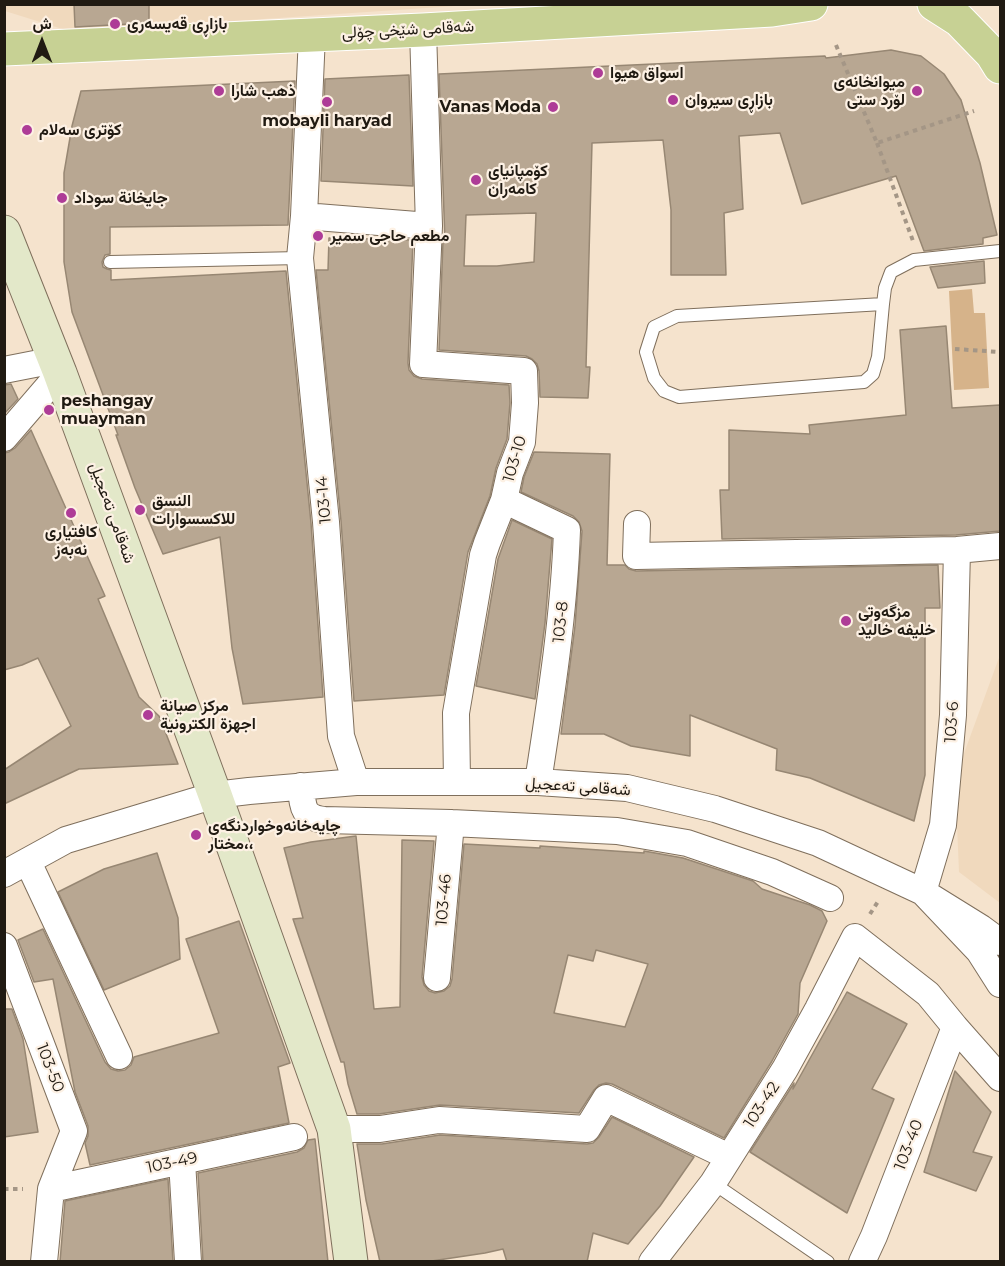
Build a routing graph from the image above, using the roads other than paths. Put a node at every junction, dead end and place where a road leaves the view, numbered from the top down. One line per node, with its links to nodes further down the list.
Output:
1 (811, 4): 3 (main road, شەقامی شێخی چۆلی)
2 (934, 4): 6 (main road)
3 (423, 30): 4 (main road, شەقامی شێخی چۆلی); 8 (street)
4 (312, 35): 5 (main road, شەقامی شێخی چۆلی); 7 (street, 103-14)
5 (8, 50)
6 (1000, 67)
7 (304, 216): 8 (street); 11 (street, 103-14)
8 (429, 226): 17 (street, 103-10)
9 (4, 232): 14 (main road, شەقامی تەعجیل)
10 (1000, 251): 13 (lane)
11 (300, 258): 12 (lane); 21 (street, 103-14)
12 (110, 262)
13 (882, 304): 13 (lane)
14 (58, 367): 15 (street); 16 (street); 25 (main road, شەقامی تەعجیل)
15 (4, 370)
16 (4, 438)
17 (504, 500): 22 (street, 103-10); 23 (street, 103-8)
18 (637, 524): 20 (street)
19 (1000, 546): 20 (street)
20 (957, 549): 29 (street, 103-6)
21 (356, 782): 22 (street, شەقامی تەعجیل); 24 (street, شەقامی تەعجیل)
22 (457, 782): 23 (street, شەقامی تەعجیل)
23 (538, 782): 29 (street, شەقامی تەعجیل)
24 (301, 786): 25 (street, شەقامی تەعجیل); 26 (street)
25 (215, 795): 27 (street, شەقامی تەعجیل); 38 (main road, شەقامی تەعجیل)
26 (451, 823): 30 (street); 33 (street, 103-46)
27 (28, 862): 28 (street, شەقامی تەعجیل); 36 (street)
28 (4, 874)
29 (923, 892): 31 (street, شەقامی تەعجیل); 34 (street, شەقامی تەعجیل)
30 (830, 898)
31 (1000, 942)
32 (4, 946): 43 (street, 103-50)
33 (437, 978)
34 (1000, 984)
35 (954, 1027): 37 (street); 40 (street, 103-42); 49 (street, 103-40)
36 (119, 1056)
37 (1000, 1078)
38 (334, 1129): 40 (street); 46 (main road, شەقامی تەعجیل)
39 (294, 1137): 41 (street, 103-49)
40 (729, 1157): 42 (street, 103-42)
41 (182, 1161): 43 (street, 103-49); 45 (street)
42 (713, 1183): 47 (street, 103-42); 48 (lane)
43 (51, 1189): 44 (street, 103-50)
44 (44, 1262)
45 (188, 1262)
46 (351, 1262)
47 (652, 1262)
48 (828, 1262)
49 (862, 1262)

